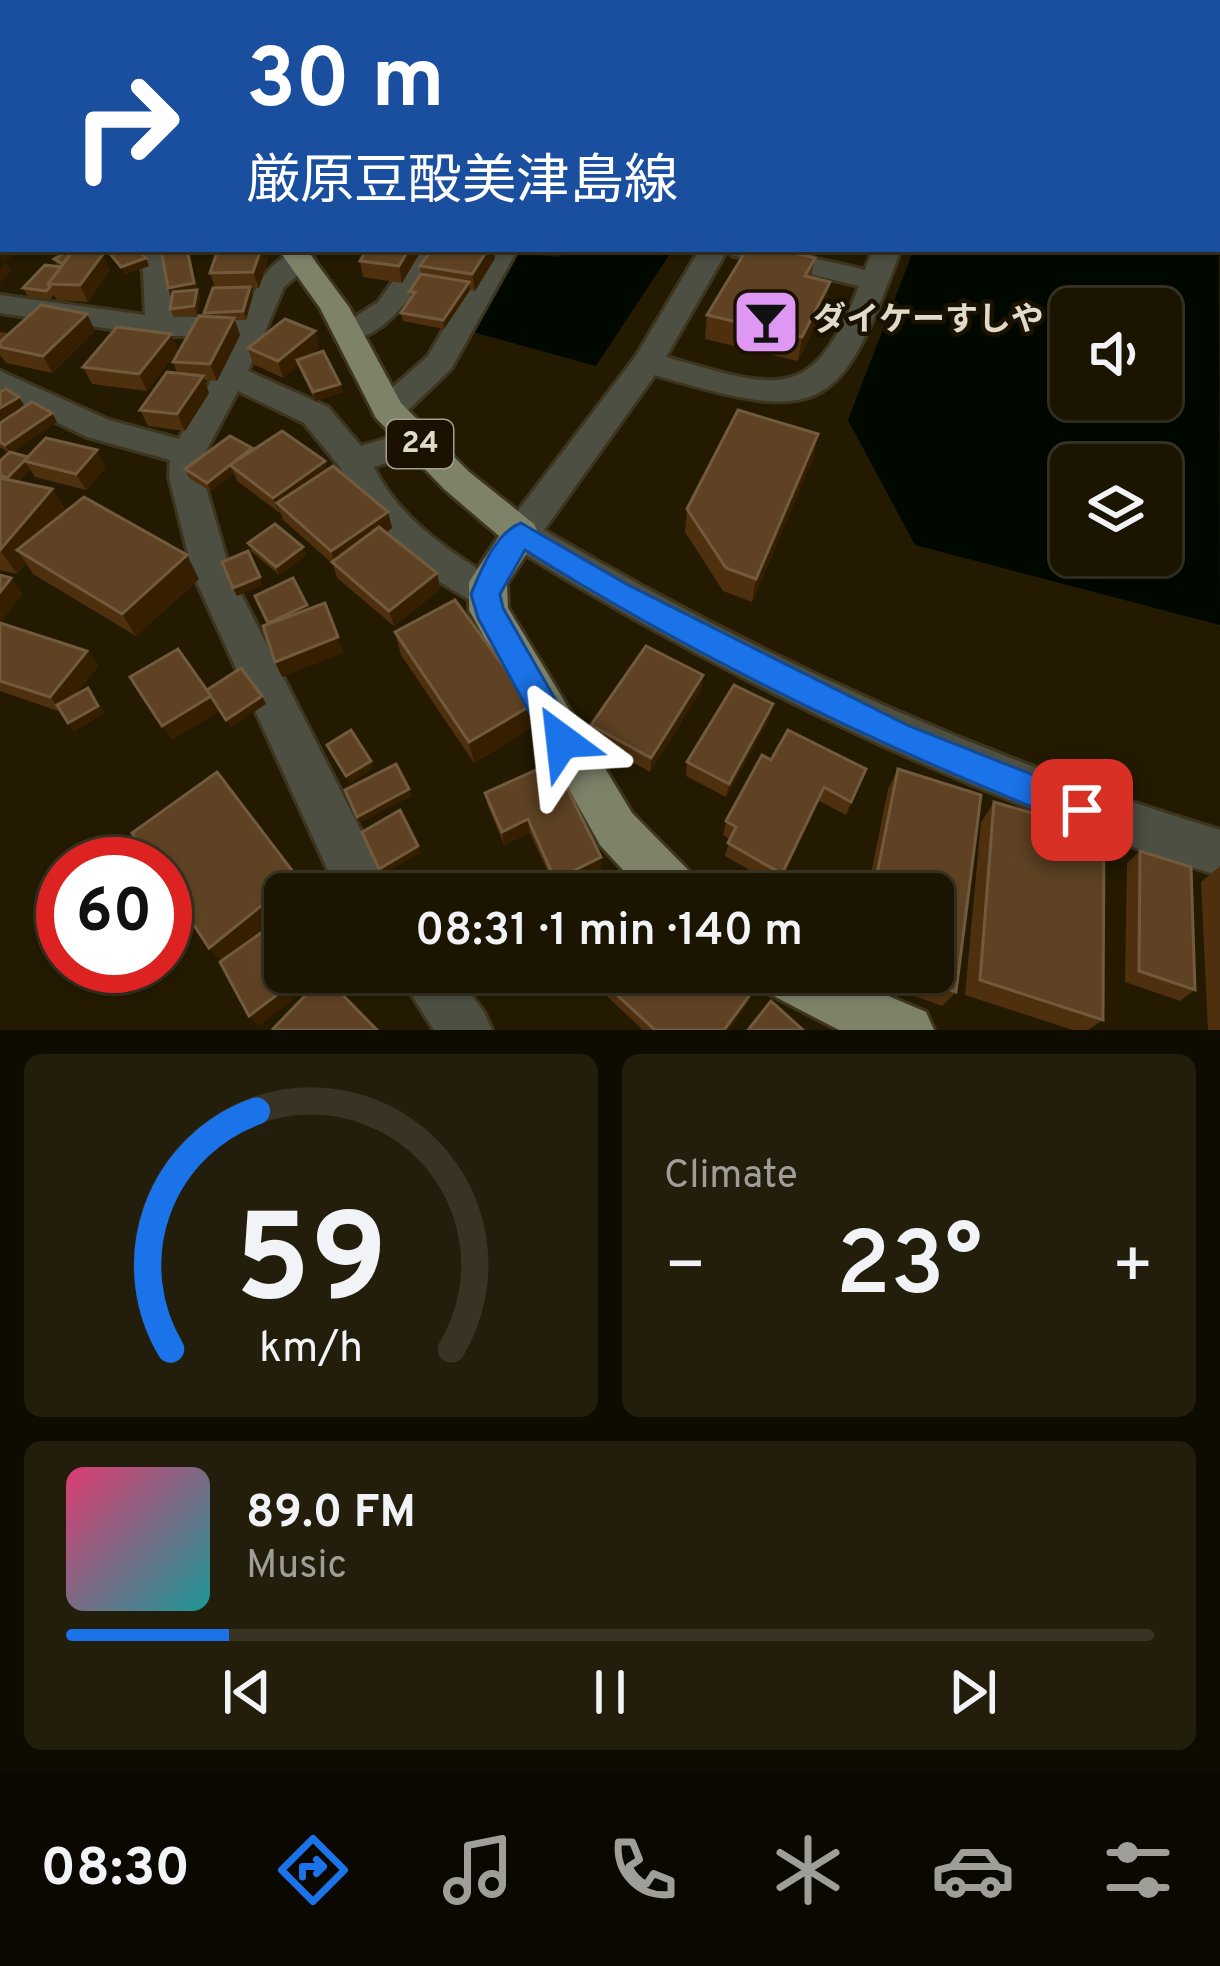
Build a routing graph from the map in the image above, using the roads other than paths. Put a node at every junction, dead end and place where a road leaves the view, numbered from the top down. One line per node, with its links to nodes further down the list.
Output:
1 (144, 252): 11 (street)
2 (428, 252): 12 (street)
3 (502, 252): 16 (street)
4 (712, 252): 13 (street)
5 (753, 252): 8 (street)
6 (886, 252): 8 (street)
7 (297, 254): 10 (street); 12 (main road, 24)
8 (873, 281): 13 (street)
9 (0, 304): 11 (street)
10 (252, 326): 11 (street); 14 (street)
11 (160, 327)
12 (348, 331): 16 (main road, 24)
13 (648, 362): 20 (street)
14 (231, 375): 18 (street); 19 (street)
15 (0, 382): 18 (street)
16 (388, 410): 17 (main road, 24)
17 (417, 441): 19 (street); 20 (main road, 24)
18 (188, 453): 23 (street)
19 (354, 461): 21 (street)
20 (521, 534): 21 (main road); 22 (street)
21 (485, 594): 24 (main road)
22 (1220, 853)
23 (355, 873)
24 (658, 873)
25 (438, 993): 27 (street)
26 (820, 993): 28 (main road)
27 (466, 1030)
28 (908, 1030)

